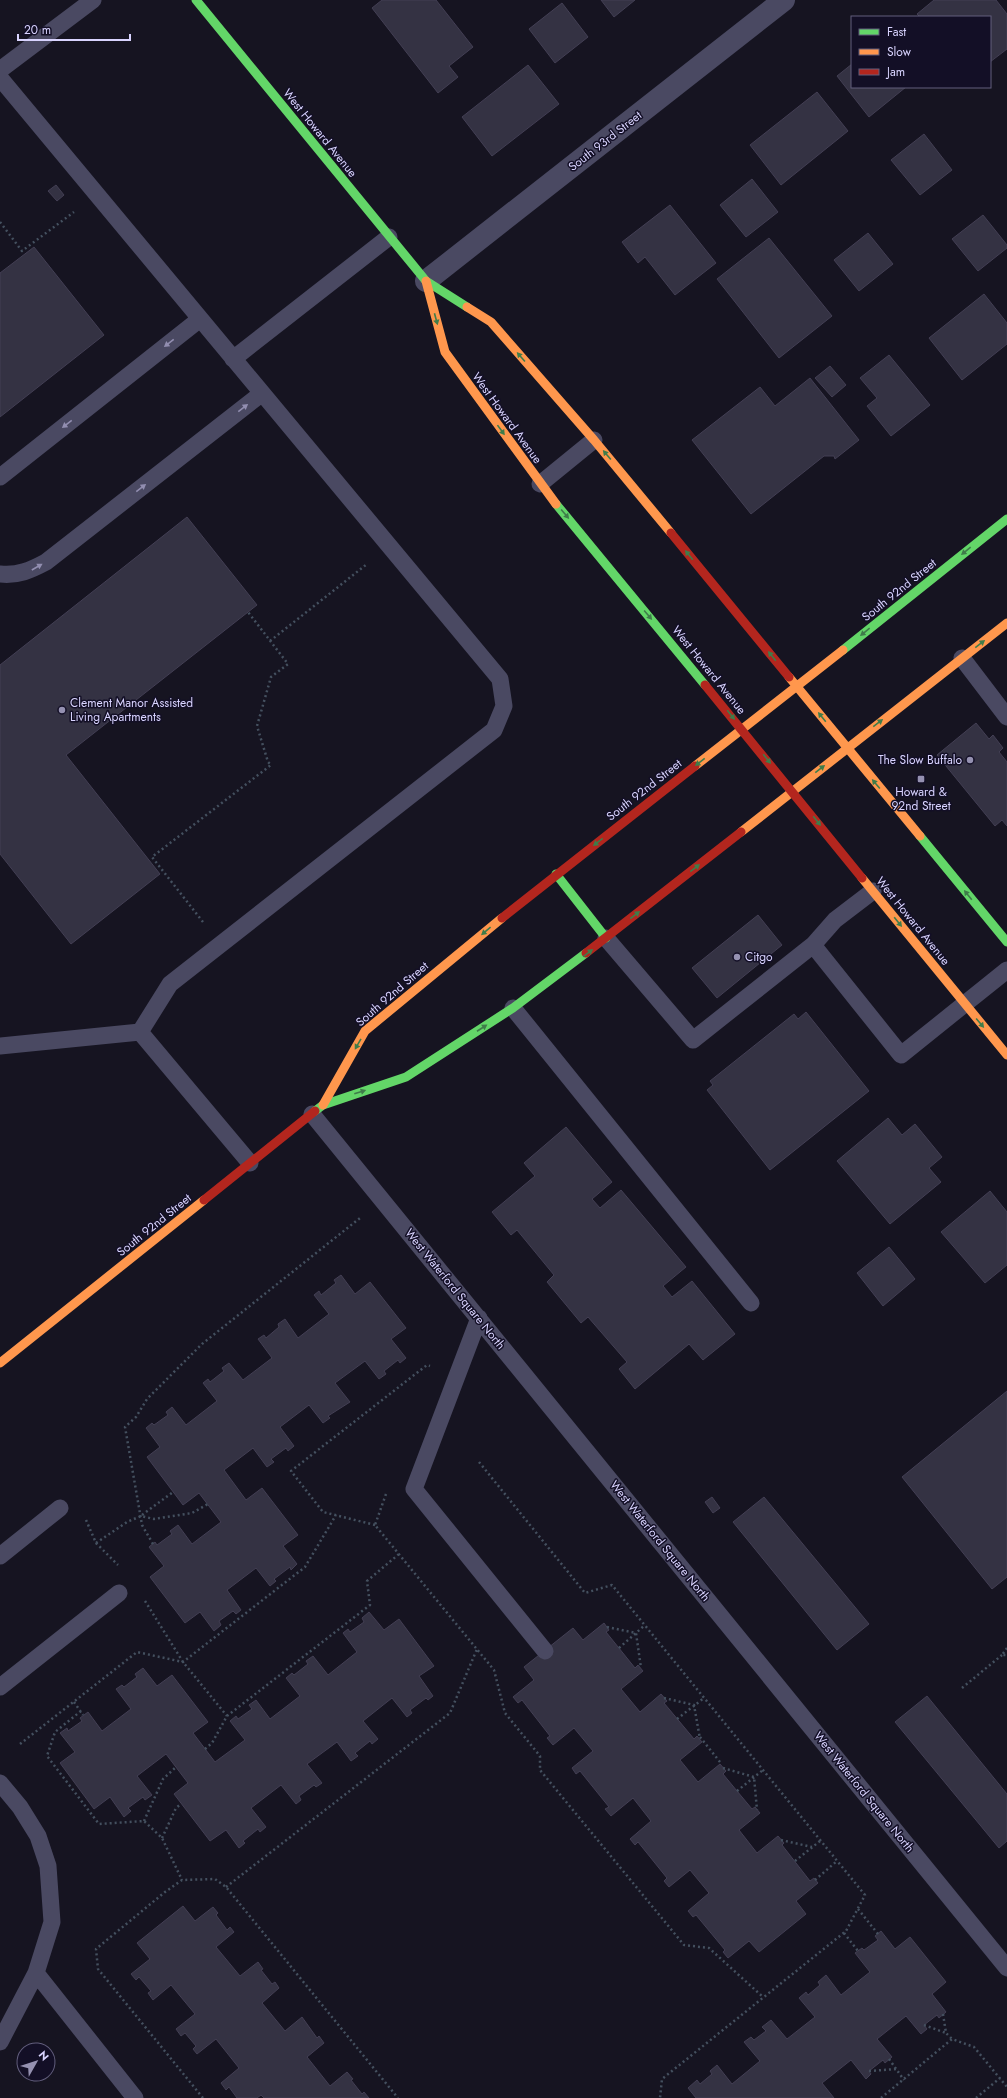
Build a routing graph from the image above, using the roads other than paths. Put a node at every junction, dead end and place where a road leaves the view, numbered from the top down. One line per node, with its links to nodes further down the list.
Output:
1 (93, 0): 4 (lane)
2 (196, 0): 6 (main road, West Howard Avenue)
3 (784, 0): 7 (street, South 93rd Street)
4 (0, 70)
5 (0, 78): 8 (lane)
6 (389, 237): 7 (main road, West Howard Avenue); 9 (lane)
7 (426, 282): 11 (main road, West Howard Avenue, one-way to 7); 13 (main road, West Howard Avenue, one-way to 13)
8 (200, 319): 9 (lane); 12 (lane, one-way to 12)
9 (233, 359): 10 (lane)
10 (261, 394): 17 (lane, one-way to 10); 33 (lane)
11 (594, 440): 13 (lane); 20 (main road, West Howard Avenue, one-way to 11)
12 (0, 477)
13 (540, 484): 22 (main road, West Howard Avenue, one-way to 22)
14 (1007, 518): 15 (main road, South 92nd Street)
15 (996, 526): 16 (main road); 20 (main road, South 92nd Street, one-way to 20)
16 (1004, 535)
17 (0, 574)
18 (1007, 623): 19 (main road, South 92nd Street, one-way to 18)
19 (962, 658): 21 (lane); 23 (main road, South 92nd Street, one-way to 19)
20 (796, 686): 22 (main road, South 92nd Street); 23 (main road, West Howard Avenue, one-way to 20)
21 (1007, 717)
22 (742, 729): 24 (main road, West Howard Avenue, one-way to 24); 25 (main road, South 92nd Street, one-way to 25)
23 (847, 748): 24 (main road, South 92nd Street, one-way to 23); 28 (main road, West Howard Avenue, one-way to 23)
24 (792, 790): 26 (main road, West Howard Avenue, one-way to 26); 27 (main road, South 92nd Street, one-way to 24)
25 (556, 874): 27 (main road); 36 (main road, South 92nd Street, one-way to 36)
26 (873, 891): 29 (lane); 31 (main road, West Howard Avenue, one-way to 31)
27 (606, 938): 29 (lane); 32 (main road, South 92nd Street, one-way to 27)
28 (1007, 942)
29 (813, 944): 31 (lane)
30 (1007, 970): 31 (lane)
31 (965, 1004): 35 (main road, West Howard Avenue, one-way to 35)
32 (513, 1008): 36 (main road, South 92nd Street, one-way to 32); 38 (lane)
33 (140, 1032): 34 (lane); 37 (lane)
34 (0, 1046)
35 (1007, 1055)
36 (318, 1109): 37 (main road, South 92nd Street); 39 (lane, West Waterford Square North)
37 (250, 1163): 40 (main road, South 92nd Street)
38 (751, 1303)
39 (479, 1318): 44 (lane); 47 (lane, West Waterford Square North)
40 (0, 1363)
41 (60, 1508): 42 (lane)
42 (0, 1556)
43 (119, 1593): 45 (lane)
44 (544, 1651)
45 (0, 1687)
46 (0, 1783): 48 (lane)
47 (1007, 1968)
48 (36, 1973): 49 (lane); 50 (lane)
49 (0, 2042)
50 (135, 2098)

